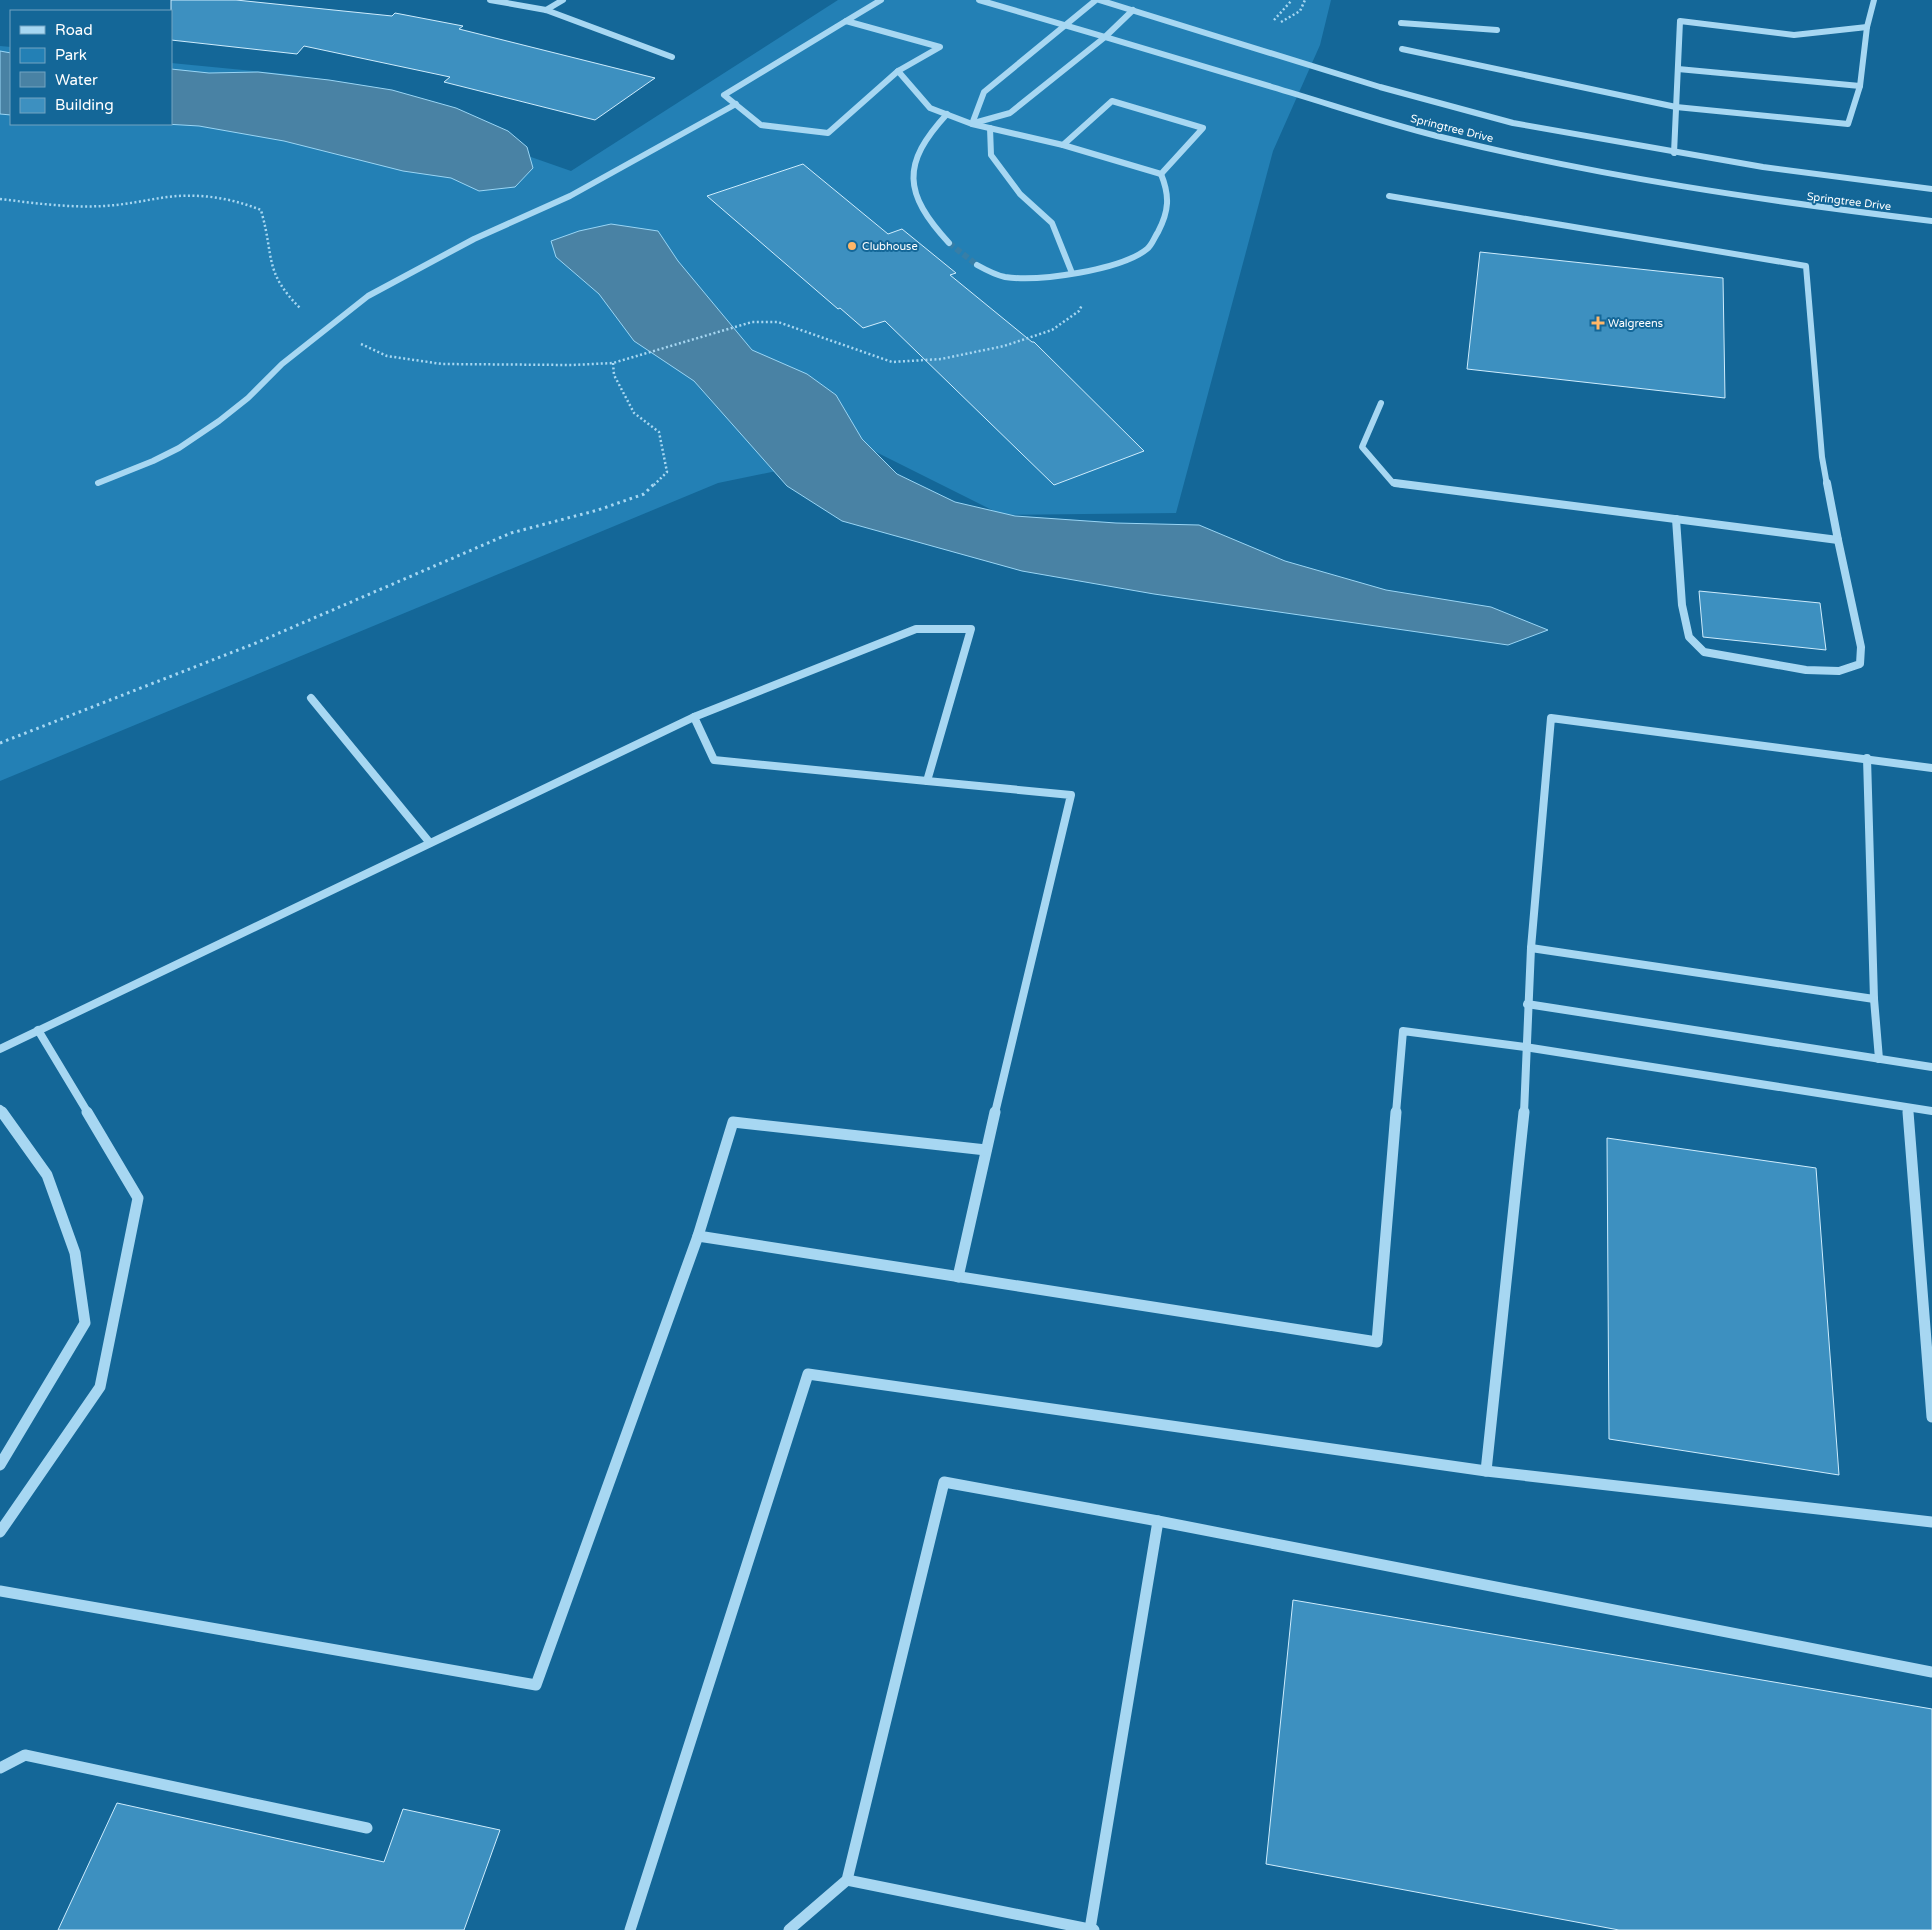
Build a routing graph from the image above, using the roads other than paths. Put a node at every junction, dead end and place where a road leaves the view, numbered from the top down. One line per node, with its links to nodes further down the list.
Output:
1 (490, 0): 7 (street)
2 (563, 0): 7 (street)
3 (881, 0): 9 (street)
4 (979, 0): 11 (street, Springtree Drive)
5 (1097, 0): 8 (street, Springtree Drive); 11 (street)
6 (1874, 0): 12 (lane)
7 (546, 10): 16 (street)
8 (1133, 10): 14 (street); 26 (street, Springtree Drive)
9 (846, 21): 18 (street); 20 (street)
10 (1401, 23): 13 (street)
11 (1066, 25): 14 (street, Springtree Drive); 23 (street)
12 (1866, 27): 17 (lane); 19 (lane)
13 (1498, 30)
14 (1105, 37): 23 (street); 30 (street, Springtree Drive)
15 (1402, 49): 21 (street)
16 (672, 57)
17 (1678, 69): 19 (lane); 21 (lane)
18 (898, 71): 20 (street); 22 (street)
19 (1860, 86): 21 (street)
20 (736, 104): 35 (street)
21 (1676, 107): 26 (lane)
22 (947, 114): 23 (street); 31 (street)
23 (972, 124): 24 (lane)
24 (990, 128): 25 (lane); 33 (street)
25 (1063, 145): 27 (lane); 27 (lane)
26 (1674, 153): 28 (street, Springtree Drive)
27 (1161, 174): 33 (lane)
28 (1932, 189)
29 (1389, 196): 37 (street)
30 (1932, 221)
31 (949, 243)
32 (977, 266): 33 (street)
33 (1072, 273)
34 (1381, 402): 36 (street)
35 (98, 483)
36 (1676, 519): 37 (street); 37 (street)
37 (1838, 540)
38 (311, 698): 43 (street)
39 (694, 717): 42 (street); 42 (street); 43 (street)
40 (1867, 758): 41 (street); 44 (street); 45 (street)
41 (1932, 768)
42 (927, 781): 55 (street)
43 (430, 843): 47 (street)
44 (1530, 948): 45 (street); 46 (street)
45 (1874, 999): 50 (street)
46 (1527, 1004): 48 (street); 50 (street)
47 (38, 1030): 49 (street); 63 (street)
48 (1525, 1047): 52 (street); 57 (street); 60 (street)
49 (0, 1049)
50 (1879, 1059): 51 (street)
51 (1932, 1067)
52 (1908, 1108): 54 (street); 58 (street)
53 (0, 1109): 59 (street)
54 (1932, 1111)
55 (986, 1150): 56 (street); 57 (street)
56 (698, 1236): 57 (street); 64 (street)
57 (958, 1277)
58 (1932, 1417)
59 (0, 1465)
60 (1486, 1471): 62 (street); 69 (street)
61 (1158, 1521): 65 (street); 68 (street); 71 (street)
62 (1932, 1522)
63 (0, 1532)
64 (0, 1591)
65 (1932, 1672)
66 (0, 1768): 67 (lane)
67 (366, 1828)
68 (847, 1880): 70 (street); 71 (street)
69 (630, 1930)
70 (789, 1930)
71 (1092, 1930)

